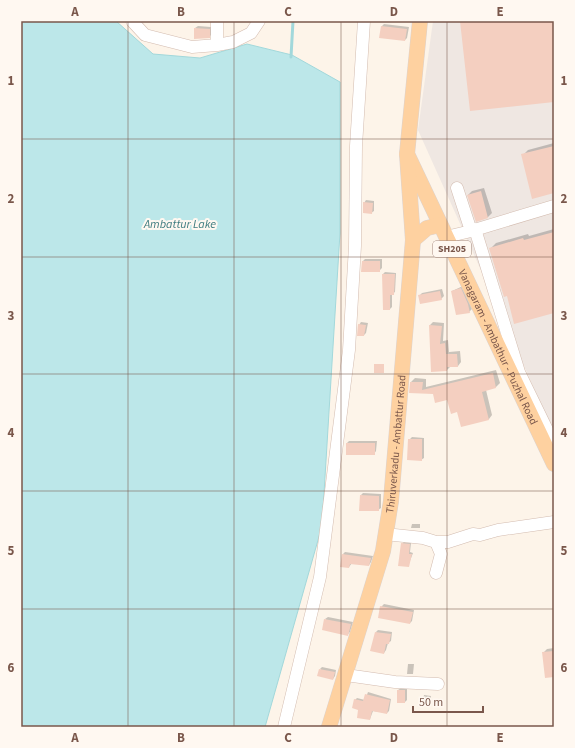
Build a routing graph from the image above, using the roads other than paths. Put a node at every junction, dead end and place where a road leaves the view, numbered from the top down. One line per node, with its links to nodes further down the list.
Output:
1 (132, 21): 6 (street)
2 (217, 21): 6 (street)
3 (259, 21): 6 (street)
4 (364, 21): 21 (street)
5 (420, 21): 7 (main road)
6 (217, 45)
7 (407, 154): 11 (main road, Vanagaram - Ambathur - Puzhal Road / SH205); 12 (main road, Thiruverkadu - Ambattur Road)
8 (457, 188): 10 (street)
9 (554, 206): 10 (street)
10 (473, 230): 11 (street); 13 (street)
11 (443, 231): 12 (main road); 14 (main road, Vanagaram - Ambathur - Puzhal Road / SH205)
12 (413, 240): 16 (main road, Thiruverkadu - Ambattur Road)
13 (554, 444)
14 (554, 464)
15 (554, 522): 17 (street)
16 (385, 534): 17 (street); 19 (main road, Thiruverkadu - Ambattur Road)
17 (436, 542): 18 (street)
18 (436, 573)
19 (346, 675): 20 (street); 22 (main road, Thiruverkadu - Ambattur Road)
20 (438, 684)
21 (284, 727)
22 (329, 727)

